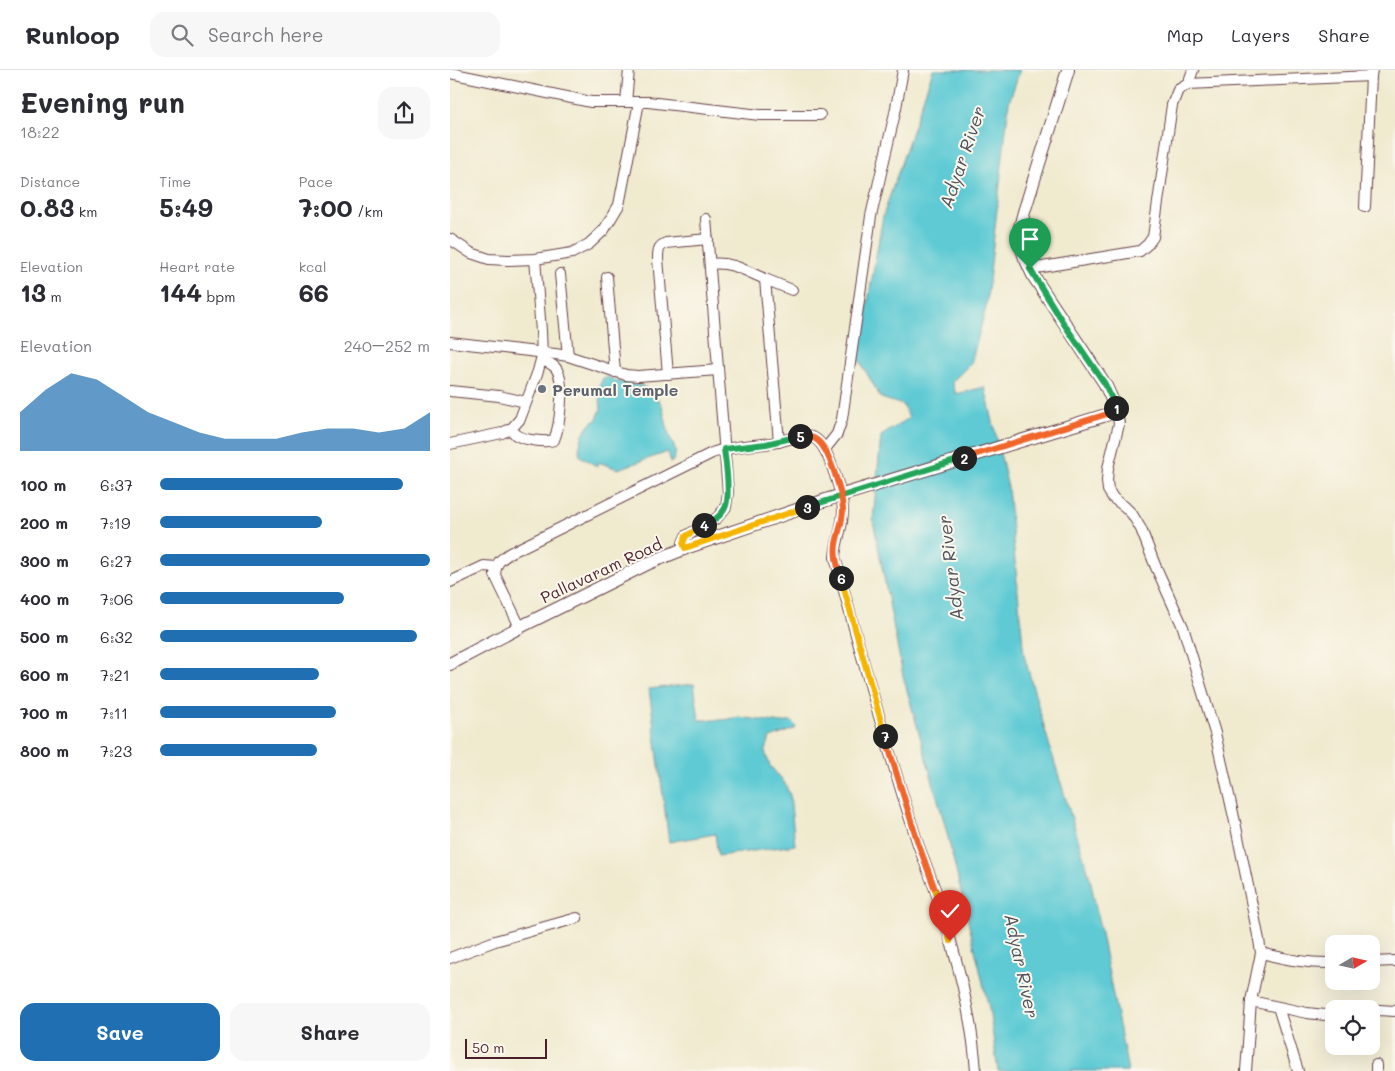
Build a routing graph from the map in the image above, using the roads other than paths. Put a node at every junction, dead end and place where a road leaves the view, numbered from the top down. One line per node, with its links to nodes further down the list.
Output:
1 (629, 70): 8 (street)
2 (903, 70): 35 (street)
3 (1068, 70): 17 (street)
4 (1193, 70): 7 (street)
5 (450, 73): 8 (street)
6 (1372, 73): 7 (street); 11 (street)
7 (1188, 84): 17 (street)
8 (626, 102): 9 (street)
9 (639, 102): 10 (street); 15 (street)
10 (820, 115)
11 (1365, 207)
12 (706, 220): 14 (street)
13 (450, 239): 15 (street)
14 (708, 239): 16 (street); 27 (street)
15 (535, 259): 23 (street)
16 (710, 264): 20 (street); 25 (street)
17 (1030, 269): 30 (street)
18 (560, 274): 24 (street)
19 (607, 277): 26 (street)
20 (766, 279): 21 (street); 32 (street)
21 (792, 290)
22 (450, 342): 23 (street)
23 (541, 356): 24 (street); 29 (street); 31 (street)
24 (568, 356): 26 (street)
25 (718, 370): 27 (street); 34 (street)
26 (615, 372): 27 (street)
27 (668, 374)
28 (450, 391): 29 (street)
29 (526, 402): 31 (street)
30 (1117, 411): 36 (street, Pallavaram Road, bridge); 42 (street)
31 (510, 428): 33 (street)
32 (779, 442): 34 (street); 35 (street)
33 (450, 444)
34 (724, 449): 36 (street); 37 (street)
35 (825, 449): 52 (street)
36 (685, 548): 39 (street, Pallavaram Road)
37 (496, 566): 38 (street); 39 (street)
38 (450, 582)
39 (520, 627): 40 (street, Pallavaram Road)
40 (450, 664)
41 (577, 918): 43 (street)
42 (1260, 953): 46 (street); 47 (street)
43 (450, 958)
44 (1395, 960): 45 (street)
45 (1380, 961)
46 (1325, 964)
47 (1251, 1001): 48 (street); 53 (street)
48 (1278, 1007): 51 (street); 54 (street)
49 (1380, 1010): 50 (street)
50 (1395, 1011)
51 (1325, 1015)
52 (976, 1071)
53 (1246, 1071)
54 (1298, 1071)

